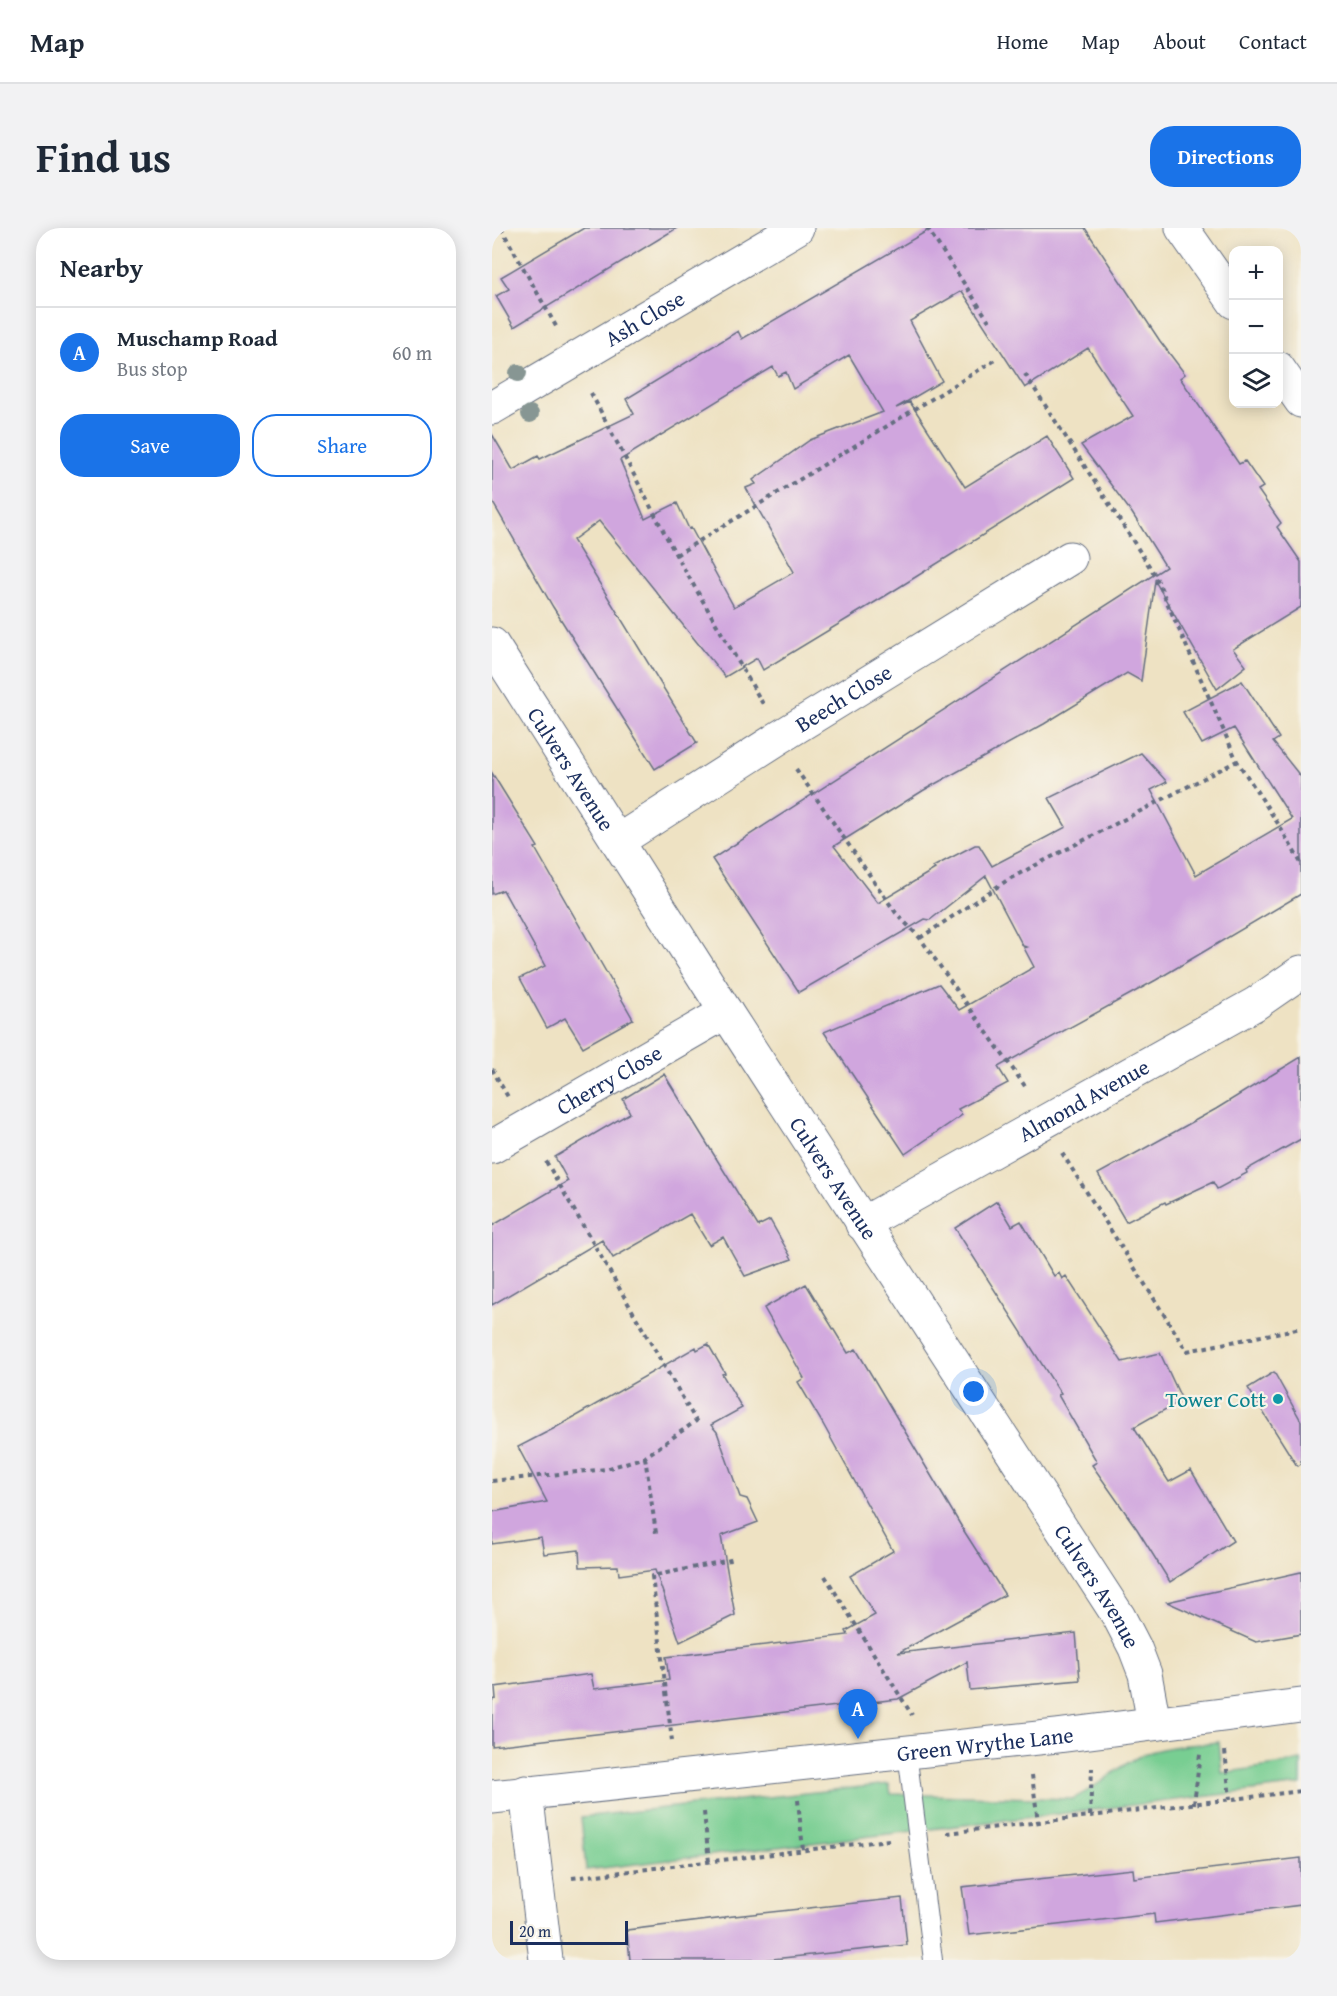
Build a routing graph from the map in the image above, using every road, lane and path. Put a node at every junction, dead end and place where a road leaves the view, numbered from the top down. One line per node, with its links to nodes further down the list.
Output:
1 (501, 228): 7 (path)
2 (797, 228): 7 (street, Ash Close)
3 (927, 228): 6 (path)
4 (1182, 228): 5 (street)
5 (1232, 300)
6 (989, 321)
7 (574, 358): 12 (street, Ash Close); 13 (path)
8 (997, 359): 13 (path)
9 (1025, 374): 17 (path)
10 (1283, 375): 11 (street)
11 (1301, 400)
12 (492, 408)
13 (676, 555): 16 (path)
14 (1070, 558): 16 (street, Beech Close)
15 (492, 644): 18 (street, Culvers Avenue)
16 (780, 737): 18 (street, Beech Close); 20 (path)
17 (1237, 761): 19 (path); 20 (path)
18 (618, 842): 22 (street, Culvers Avenue)
19 (1301, 863)
20 (920, 938): 23 (path)
21 (1301, 972): 23 (street, Almond Avenue)
22 (726, 1012): 24 (street, Cherry Close); 26 (street, Culvers Avenue)
23 (1042, 1123): 26 (street, Almond Avenue); 27 (path)
24 (525, 1127): 25 (street, Cherry Close); 28 (path)
25 (492, 1147)
26 (862, 1224): 35 (street, Culvers Avenue)
27 (1301, 1328)
28 (645, 1457): 29 (path); 30 (path)
29 (492, 1481)
30 (656, 1533)
31 (735, 1559): 40 (path)
32 (825, 1576): 38 (path)
33 (1301, 1705): 34 (street, Green Wrythe Lane)
34 (1210, 1716): 35 (street, Green Wrythe Lane); 43 (path); 44 (path)
35 (1154, 1723): 36 (street, Green Wrythe Lane)
36 (1088, 1732): 37 (street, Green Wrythe Lane); 45 (path)
37 (1028, 1739): 38 (street, Green Wrythe Lane); 46 (path)
38 (920, 1751): 39 (street, Green Wrythe Lane); 50 (lane)
39 (794, 1765): 40 (street, Green Wrythe Lane); 47 (path)
40 (688, 1776): 41 (street, Green Wrythe Lane); 48 (path)
41 (526, 1792): 42 (street, Green Wrythe Lane); 49 (street)
42 (492, 1797)
43 (1230, 1800)
44 (1194, 1804)
45 (1090, 1816)
46 (1038, 1822)
47 (803, 1850)
48 (709, 1862)
49 (546, 1960)
50 (933, 1960)

